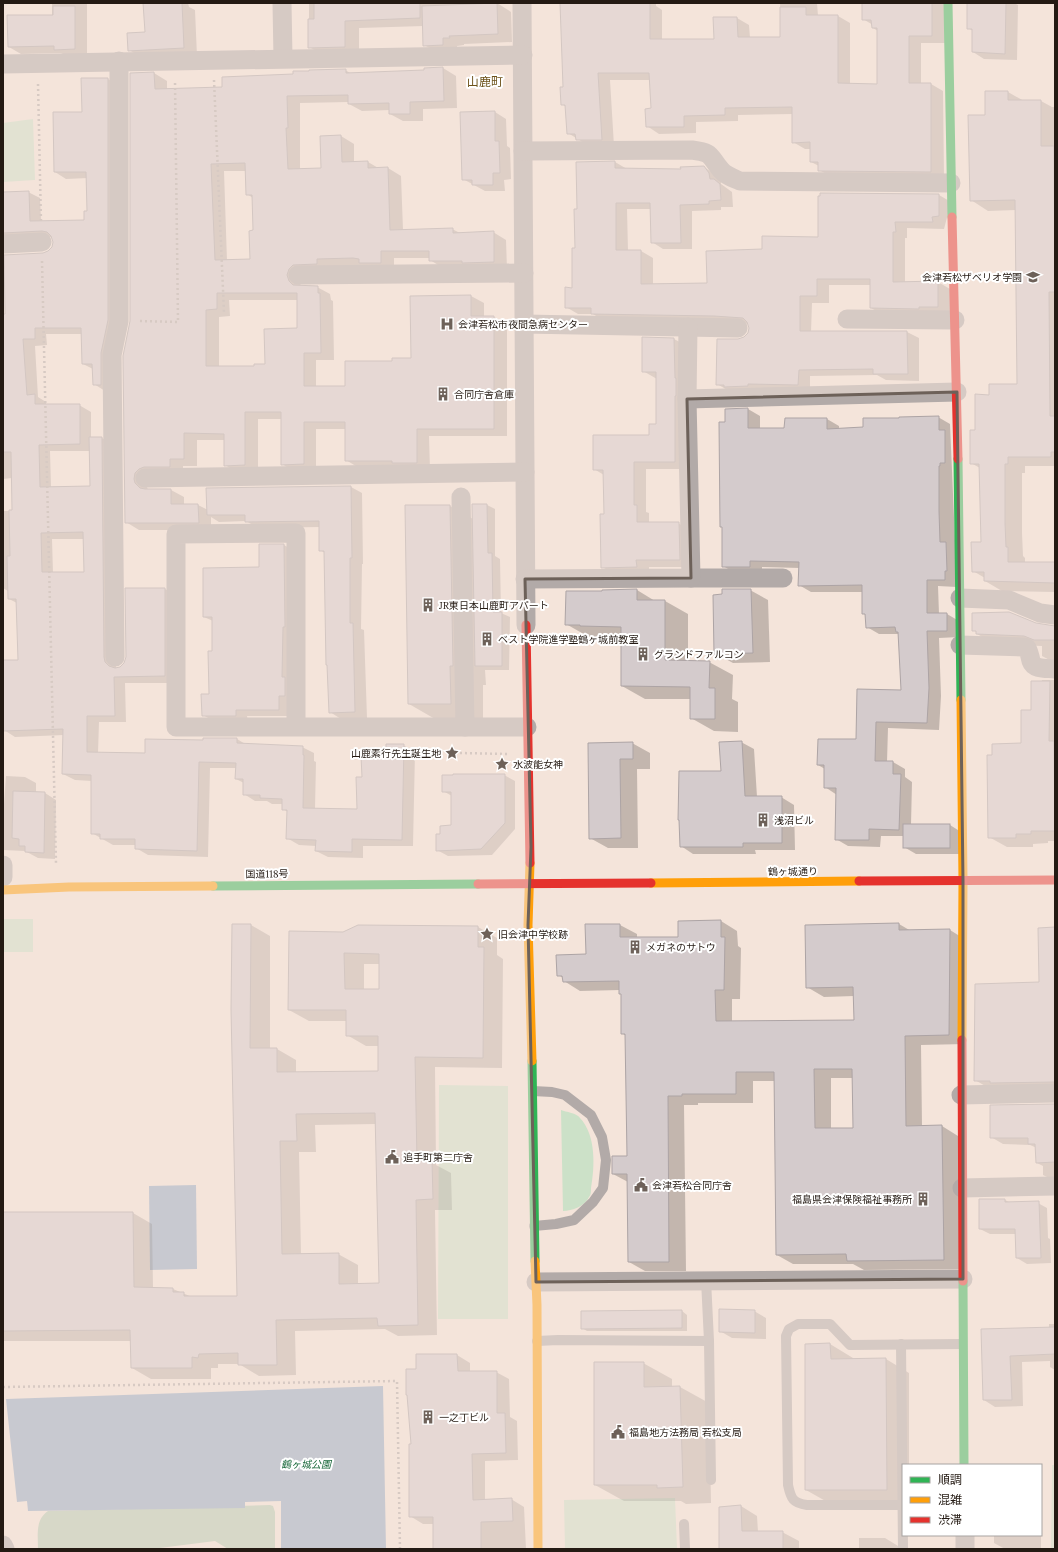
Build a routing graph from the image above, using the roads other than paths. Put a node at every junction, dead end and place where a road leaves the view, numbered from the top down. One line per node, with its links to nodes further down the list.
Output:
1 (282, 3): 5 (street)
2 (522, 3): 4 (street)
3 (948, 3): 9 (main road)
4 (523, 55): 5 (street); 8 (street)
5 (283, 58): 6 (street)
6 (119, 61): 7 (street); 31 (street)
7 (3, 64)
8 (523, 151): 9 (street); 12 (street)
9 (951, 183): 15 (main road)
10 (42, 242): 11 (street)
11 (3, 244)
12 (524, 273): 13 (street); 16 (street)
13 (298, 274)
14 (848, 319): 15 (street)
15 (955, 320): 19 (main road)
16 (524, 324): 17 (street); 21 (street)
17 (688, 327): 18 (street); 20 (street)
18 (738, 328)
19 (957, 392): 20 (street); 27 (main road)
20 (688, 399): 24 (street)
21 (525, 472): 22 (street); 26 (street)
22 (145, 478)
23 (461, 497): 34 (street)
24 (691, 578): 25 (street); 26 (street)
25 (783, 578)
26 (525, 579): 29 (street)
27 (960, 598): 28 (street); 30 (main road)
28 (1055, 615)
29 (526, 625): 35 (main road)
30 (960, 645): 32 (street); 39 (main road)
31 (115, 657)
32 (1055, 669)
33 (296, 727): 33 (street); 34 (street)
34 (465, 727): 35 (street)
35 (527, 727): 40 (main road)
36 (3, 865): 37 (street)
37 (3, 877)
38 (1055, 880): 39 (main road, 鶴ヶ城通り)
39 (963, 881): 40 (main road, 鶴ヶ城通り); 44 (main road)
40 (530, 883): 41 (main road, 国道118号); 42 (main road)
41 (3, 890)
42 (533, 1091): 47 (main road); 47 (lane)
43 (1055, 1093): 44 (street)
44 (961, 1095): 46 (main road)
45 (1055, 1186): 46 (street)
46 (962, 1188): 48 (main road)
47 (534, 1226): 50 (main road)
48 (962, 1279): 49 (street); 54 (main road)
49 (706, 1280): 50 (street); 52 (lane)
50 (536, 1282): 51 (main road)
51 (537, 1341): 52 (lane); 63 (main road)
52 (709, 1341): 56 (lane)
53 (901, 1344): 54 (lane); 57 (lane); 57 (lane)
54 (962, 1344): 55 (main road)
55 (964, 1464)
56 (711, 1480)
57 (902, 1505)
58 (684, 1524): 64 (lane)
59 (903, 1536): 65 (lane)
60 (965, 1536): 66 (street)
61 (3, 1545): 62 (street)
62 (5, 1549)
63 (538, 1549)
64 (685, 1549)
65 (903, 1549)
66 (965, 1549)

